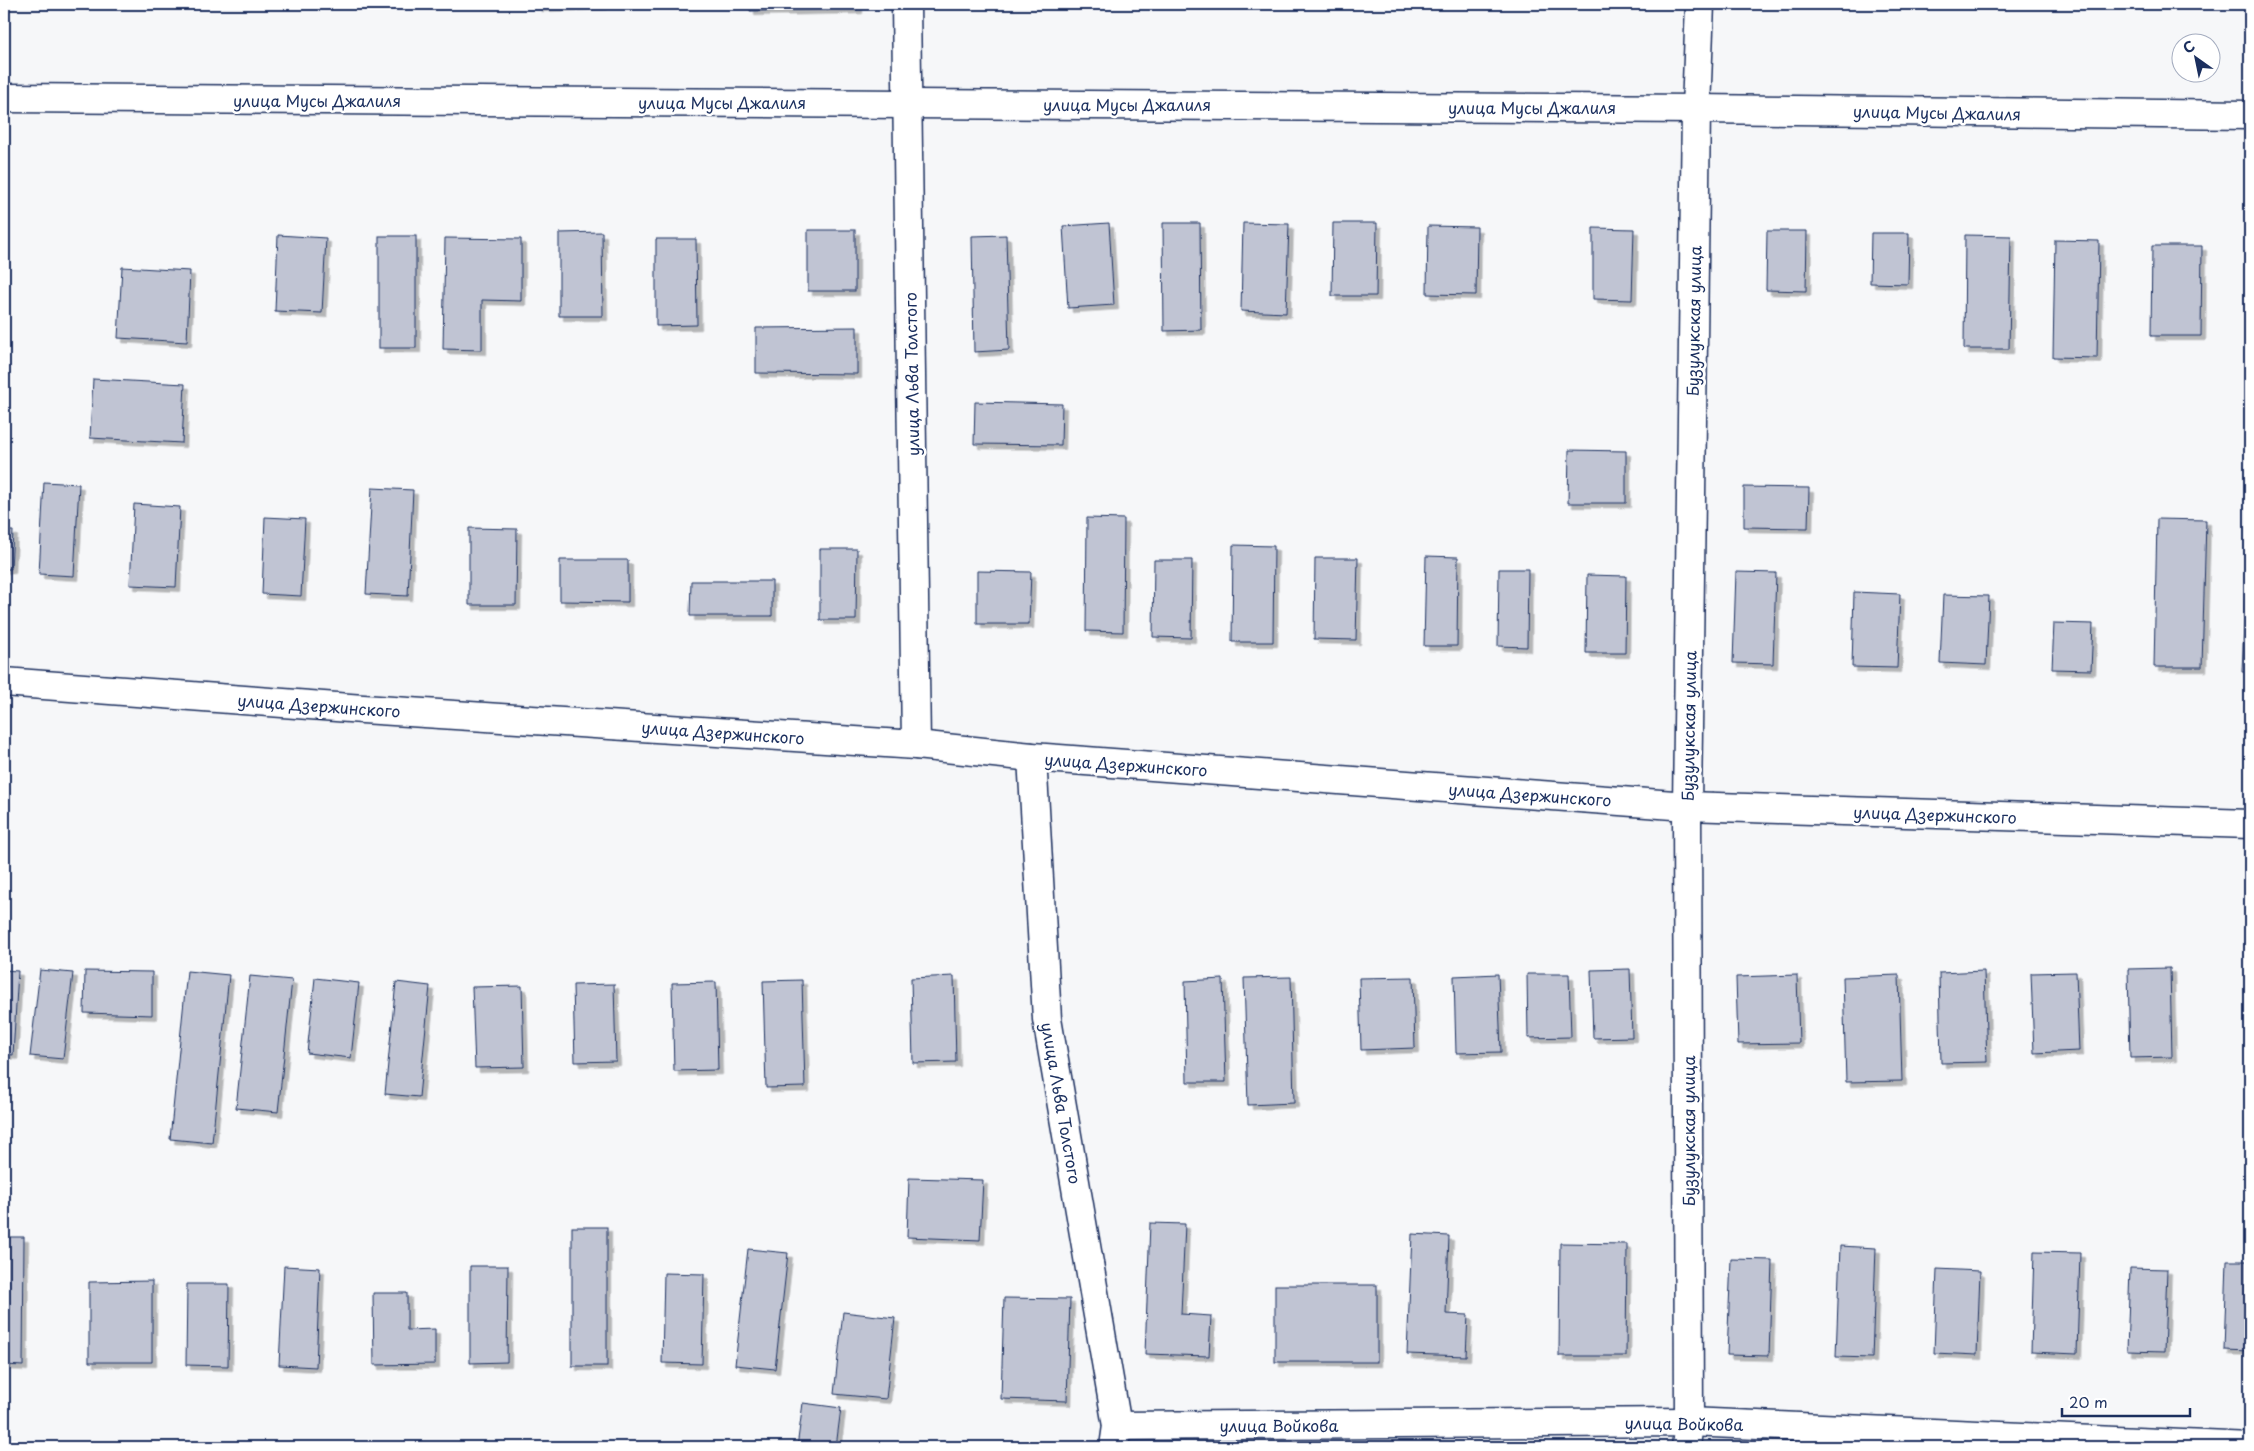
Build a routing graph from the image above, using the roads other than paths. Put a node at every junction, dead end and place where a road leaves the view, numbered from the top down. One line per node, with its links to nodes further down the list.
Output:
1 (906, 4): 4 (street, улица Льва Толстого)
2 (1700, 4): 5 (street, Бузулукская улица)
3 (4, 98): 4 (street, улица Мусы Джалиля)
4 (907, 103): 5 (street, улица Мусы Джалиля); 8 (street, улица Льва Толстого)
5 (1696, 108): 6 (street, улица Мусы Джалиля); 10 (street, Бузулукская улица)
6 (2250, 116)
7 (4, 682): 8 (street, улица Дзержинского)
8 (916, 745): 9 (street, улица Дзержинского)
9 (1032, 756): 10 (street, улица Дзержинского); 13 (street, улица Льва Толстого)
10 (1687, 806): 11 (street, улица Дзержинского); 12 (street, Бузулукская улица)
11 (2250, 824)
12 (1688, 1435): 13 (street, улица Войкова); 14 (street, улица Войкова)
13 (1116, 1436)
14 (2250, 1447)

